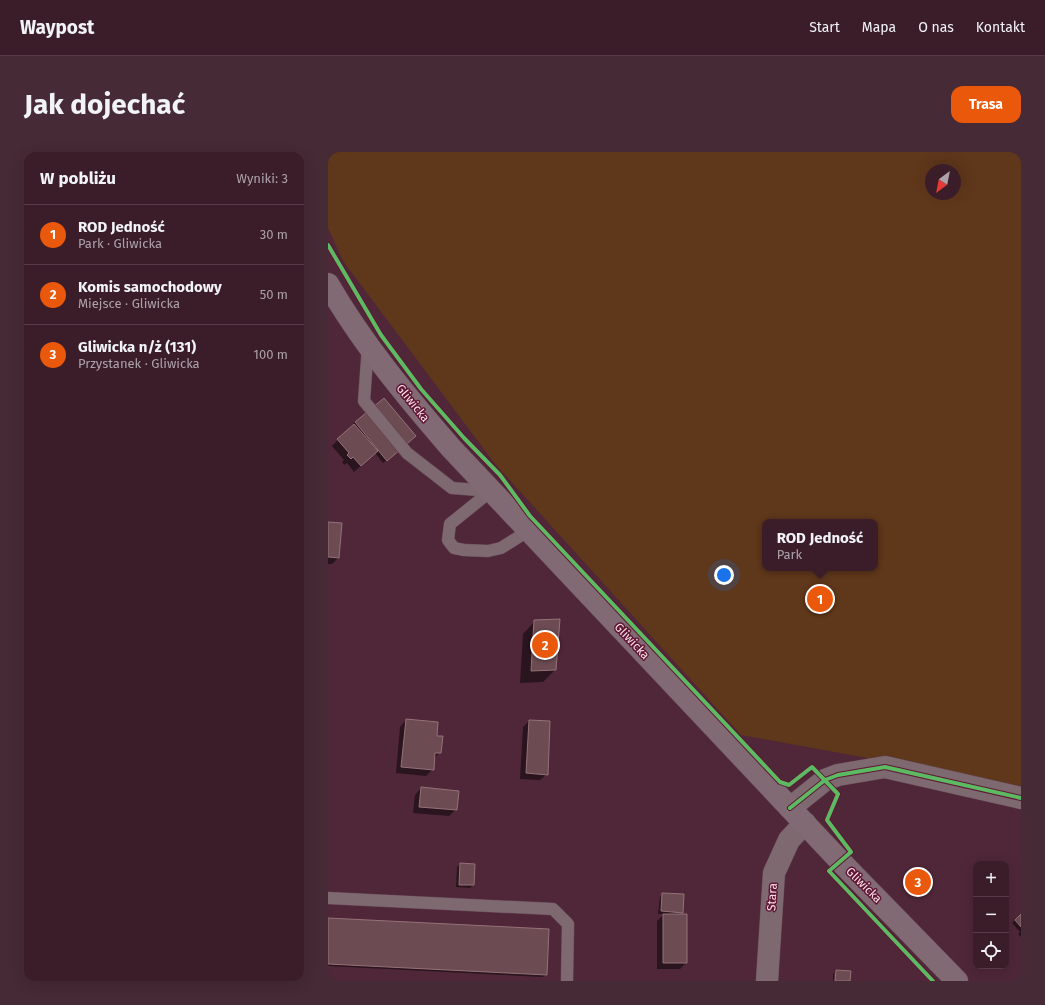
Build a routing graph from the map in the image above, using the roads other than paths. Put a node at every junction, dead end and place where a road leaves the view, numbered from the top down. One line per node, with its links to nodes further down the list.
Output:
1 (328, 284): 2 (main road, Gliwicka)
2 (368, 345): 3 (main road, Gliwicka); 3 (lane)
3 (491, 491): 4 (main road, Gliwicka); 4 (lane)
4 (528, 531): 6 (main road, Gliwicka)
5 (1021, 798): 6 (street)
6 (790, 808): 7 (main road, Gliwicka)
7 (805, 822): 10 (street, Stara); 11 (main road, Gliwicka)
8 (328, 898): 9 (lane)
9 (567, 981)
10 (767, 981)
11 (957, 981)

